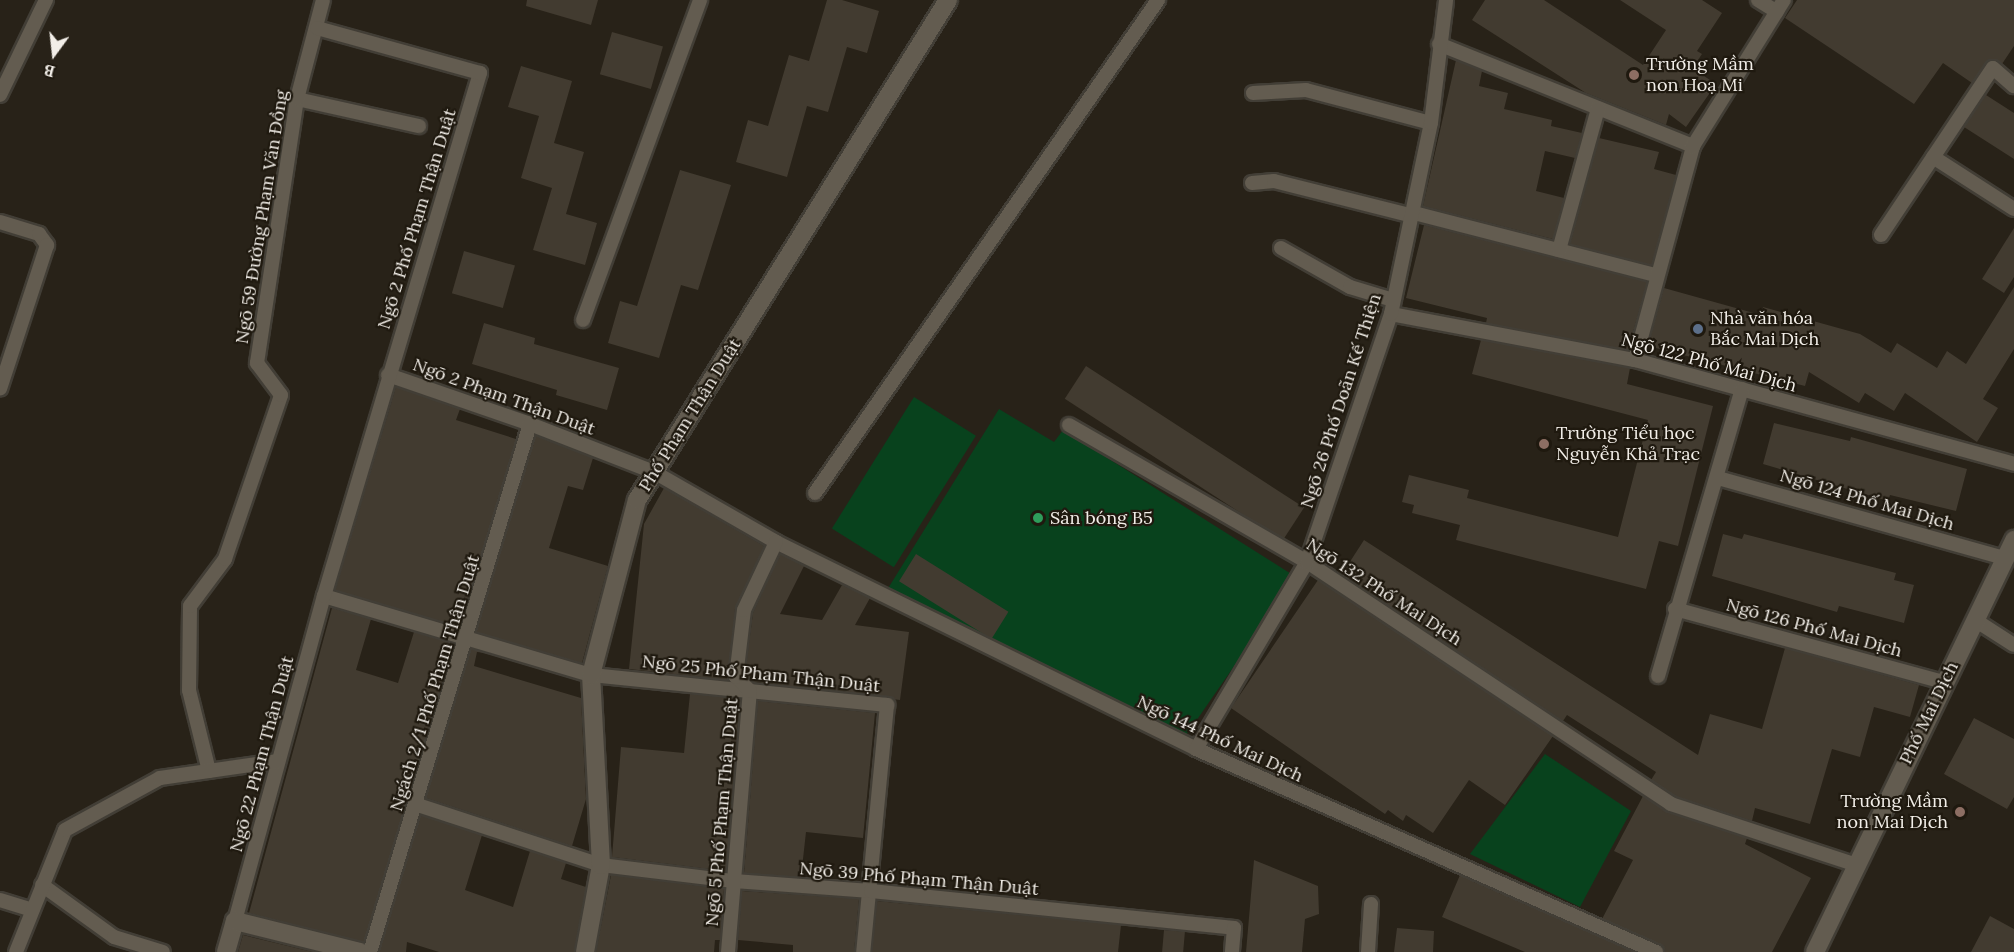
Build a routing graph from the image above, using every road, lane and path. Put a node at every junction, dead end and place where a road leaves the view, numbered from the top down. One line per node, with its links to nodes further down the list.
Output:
1 (46, 0): 13 (lane)
2 (323, 0): 9 (lane, Ngõ 59 Đường Phạm Văn Đồng)
3 (700, 0): 29 (lane)
4 (948, 0): 37 (street, Phố Phạm Thận Duật)
5 (1158, 0): 39 (lane)
6 (1446, 0): 10 (lane, Ngõ 26 Phố Doãn Kế Thiện)
7 (1758, 0): 8 (lane)
8 (1780, 6): 18 (lane)
9 (316, 28): 14 (lane, Ngõ 59 Đường Phạm Văn Đồng); 31 (lane, Ngõ 2 Phố Phạm Thận Duật)
10 (1439, 44): 15 (lane); 16 (lane, Ngõ 26 Phố Doãn Kế Thiện)
11 (2013, 85): 19 (lane)
12 (1253, 93): 16 (lane)
13 (0, 95)
14 (297, 99): 17 (lane); 55 (lane, Ngõ 59 Đường Phạm Văn Đồng)
15 (1598, 108): 18 (lane); 26 (lane)
16 (1431, 123): 22 (lane, Ngõ 26 Phố Doãn Kế Thiện)
17 (419, 126)
18 (1693, 146): 27 (lane)
19 (1933, 157): 21 (lane); 24 (lane)
20 (1252, 183): 22 (lane)
21 (2014, 209)
22 (1414, 214): 26 (lane); 28 (lane, Ngõ 26 Phố Doãn Kế Thiện)
23 (0, 222): 32 (lane)
24 (1881, 235)
25 (1281, 248): 28 (lane, Ngõ 122 Phố Mai Dịch)
26 (1559, 250): 27 (lane)
27 (1656, 274): 30 (lane)
28 (1392, 307): 30 (lane, Ngõ 122 Phố Mai Dịch); 43 (lane, Ngõ 26 Phố Doãn Kế Thiện)
29 (583, 320)
30 (1635, 360): 33 (lane, Ngõ 122 Phố Mai Dịch)
31 (388, 375): 34 (lane, Ngõ 2 Phạm Thận Duật); 44 (lane, Ngõ 2 Phạm Thận Duật)
32 (0, 389)
33 (1742, 389): 36 (lane, Ngõ 122 Phố Mai Dịch); 38 (lane)
34 (530, 424): 37 (lane, Ngõ 2 Phạm Thận Duật); 47 (lane, Ngách 2/1 Phố Phạm Thận Duật)
35 (1069, 425): 43 (lane, Ngõ 132 Phố Mai Dịch)
36 (2014, 464)
37 (654, 472): 41 (lane); 49 (street, Phố Phạm Thận Duật)
38 (1718, 478): 42 (lane, Ngõ 124 Phố Mai Dịch); 45 (lane)
39 (815, 493)
40 (2014, 540): 42 (street, Phố Mai Dịch)
41 (776, 542): 52 (lane, Ngõ 5 Phố Phạm Thận Duật); 53 (lane, Ngõ 144 Phố Mai Dịch)
42 (2005, 558): 46 (street, Phố Mai Dịch)
43 (1307, 562): 53 (lane, Ngõ 26 Phố Doãn Kế Thiện); 58 (lane, Ngõ 132 Phố Mai Dịch)
44 (324, 596): 47 (lane, Ngõ 25 Phố Phạm Thận Duật); 54 (lane, Ngõ 22 Phạm Thận Duật)
45 (1675, 609): 50 (lane); 51 (lane, Ngõ 126 Phố Mai Dịch)
46 (1975, 620): 48 (lane); 51 (street, Phố Mai Dịch)
47 (468, 637): 49 (lane, Ngõ 25 Phố Phạm Thận Duật); 56 (lane, Ngách 2/1 Phố Phạm Thận Duật)
48 (2014, 645)
49 (591, 675): 52 (lane, Ngõ 25 Phố Phạm Thận Duật); 57 (street, Phố Phạm Thận Duật)
50 (1658, 676)
51 (1944, 682): 58 (street, Phố Mai Dịch)
52 (750, 691): 59 (lane, Ngõ 5 Phố Phạm Thận Duật); 61 (lane, Ngõ 25 Phố Phạm Thận Duật)
53 (1196, 749): 78 (lane, Ngõ 144 Phố Mai Dịch)
54 (278, 761): 55 (lane); 65 (lane, Ngõ 22 Phạm Thận Duật)
55 (209, 771): 60 (lane)
56 (418, 805): 57 (lane, Ngõ 39 Phố Phạm Thận Duật); 72 (lane, Ngách 2/1 Phố Phạm Thận Duật)
57 (601, 864): 59 (lane, Ngõ 39 Phố Phạm Thận Duật); 73 (street, Phố Phạm Thận Duật)
58 (1854, 864): 79 (street, Phố Mai Dịch)
59 (734, 881): 61 (lane, Ngõ 39 Phố Phạm Thận Duật); 74 (lane, Ngõ 5 Phố Phạm Thận Duật)
60 (42, 885): 64 (lane); 66 (lane)
61 (871, 891): 75 (lane); 76 (lane, Ngõ 39 Phố Phạm Thận Duật)
62 (0, 900): 64 (lane)
63 (1371, 904): 77 (lane)
64 (32, 910): 67 (lane)
65 (235, 921): 70 (street); 71 (street)
66 (114, 937): 68 (lane); 69 (lane)
67 (16, 952)
68 (110, 952)
69 (163, 952)
70 (226, 952)
71 (360, 952)
72 (370, 952)
73 (585, 952)
74 (728, 952)
75 (863, 952)
76 (1232, 952)
77 (1368, 952)
78 (1656, 952)
79 (1815, 952)

